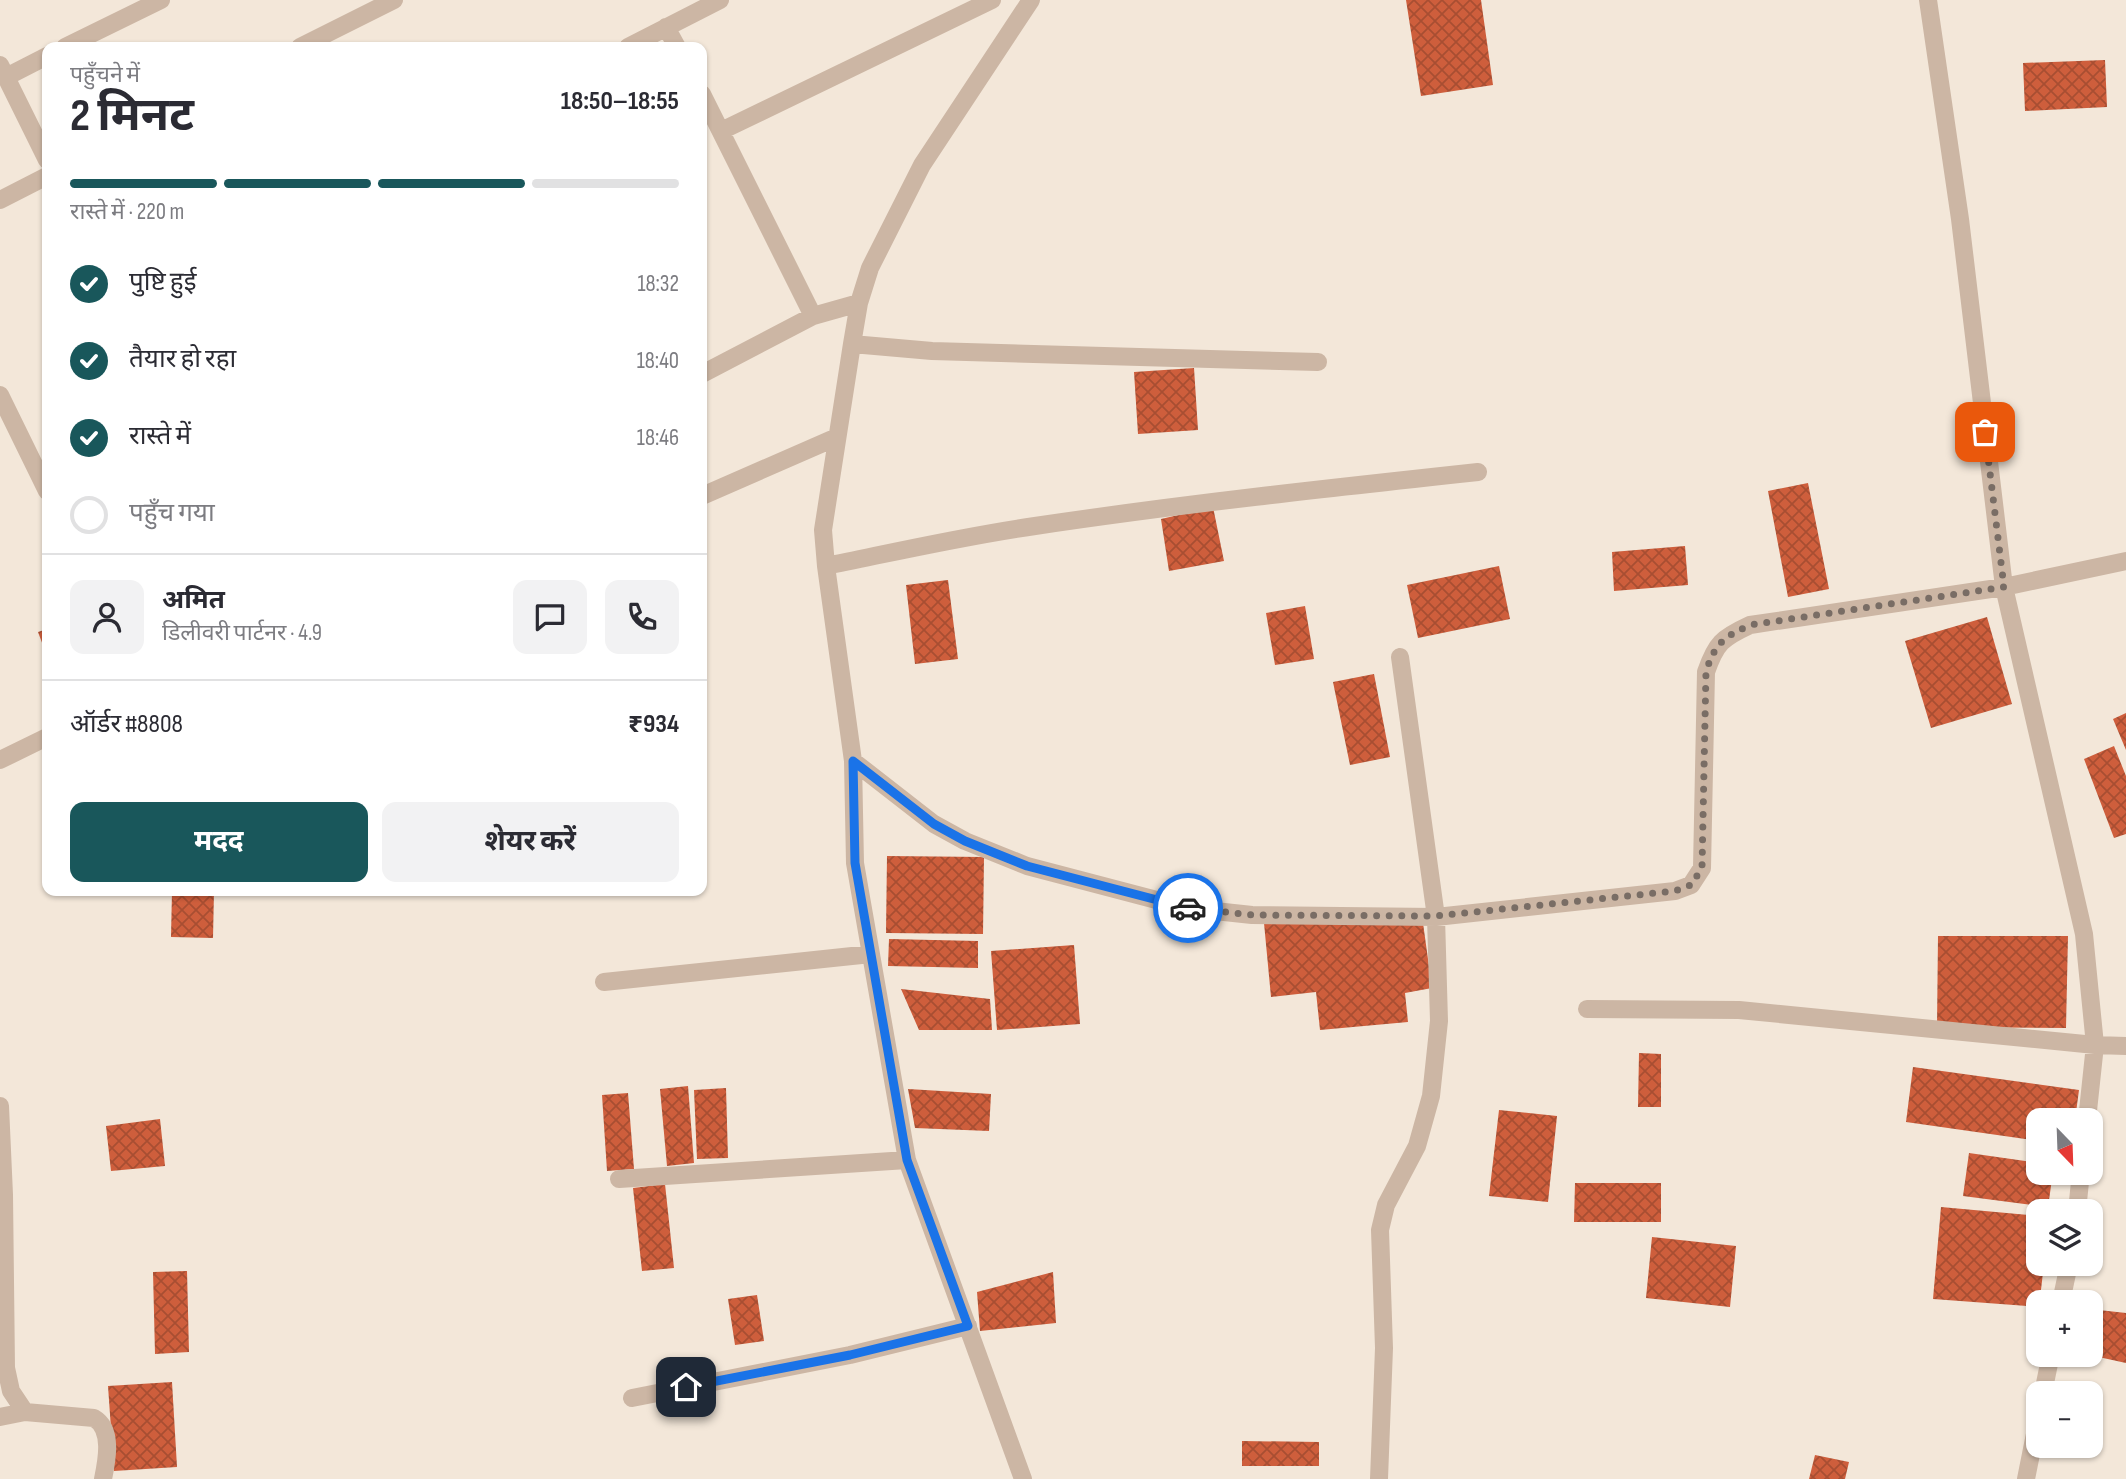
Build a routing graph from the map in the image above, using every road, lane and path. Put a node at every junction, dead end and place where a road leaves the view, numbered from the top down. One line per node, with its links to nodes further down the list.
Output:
1 (161, 0): 8 (street)
2 (394, 0): 9 (street)
3 (720, 0): 7 (street)
4 (992, 0): 15 (street)
5 (1031, 0): 19 (street)
6 (1928, 0): 31 (street)
7 (666, 27): 10 (street); 11 (street)
8 (75, 42)
9 (310, 42)
10 (638, 42)
11 (674, 42)
12 (42, 58): 13 (street)
13 (3, 71): 16 (street)
14 (707, 104): 15 (street)
15 (721, 131): 20 (street)
16 (42, 150)
17 (42, 179): 18 (street)
18 (0, 200)
19 (859, 303): 20 (street); 21 (street)
20 (813, 316): 23 (street)
21 (852, 344): 22 (street); 25 (street)
22 (1318, 362)
23 (707, 371)
24 (0, 396): 27 (street)
25 (837, 437): 28 (street); 30 (street)
26 (1478, 472): 30 (street)
27 (42, 481)
28 (707, 494)
29 (2126, 561): 31 (street)
30 (826, 566): 35 (street)
31 (2004, 587): 36 (street); 40 (street)
32 (1400, 657): 36 (street)
33 (42, 739): 34 (street)
34 (0, 760)
35 (853, 761): 36 (street); 37 (street)
36 (1436, 916): 54 (street)
37 (871, 954): 38 (street); 44 (street)
38 (604, 982)
39 (1587, 1009): 40 (street)
40 (2095, 1045): 41 (street); 43 (street)
41 (2126, 1046)
42 (0, 1106): 46 (street)
43 (2088, 1108)
44 (907, 1160): 45 (street); 47 (street)
45 (619, 1179)
46 (2, 1275): 49 (street)
47 (968, 1326): 48 (street); 53 (street)
48 (632, 1398)
49 (25, 1412): 50 (street); 52 (street)
50 (0, 1417)
51 (2030, 1458): 55 (street)
52 (103, 1479)
53 (1023, 1479)
54 (1379, 1479)
55 (2026, 1479)

